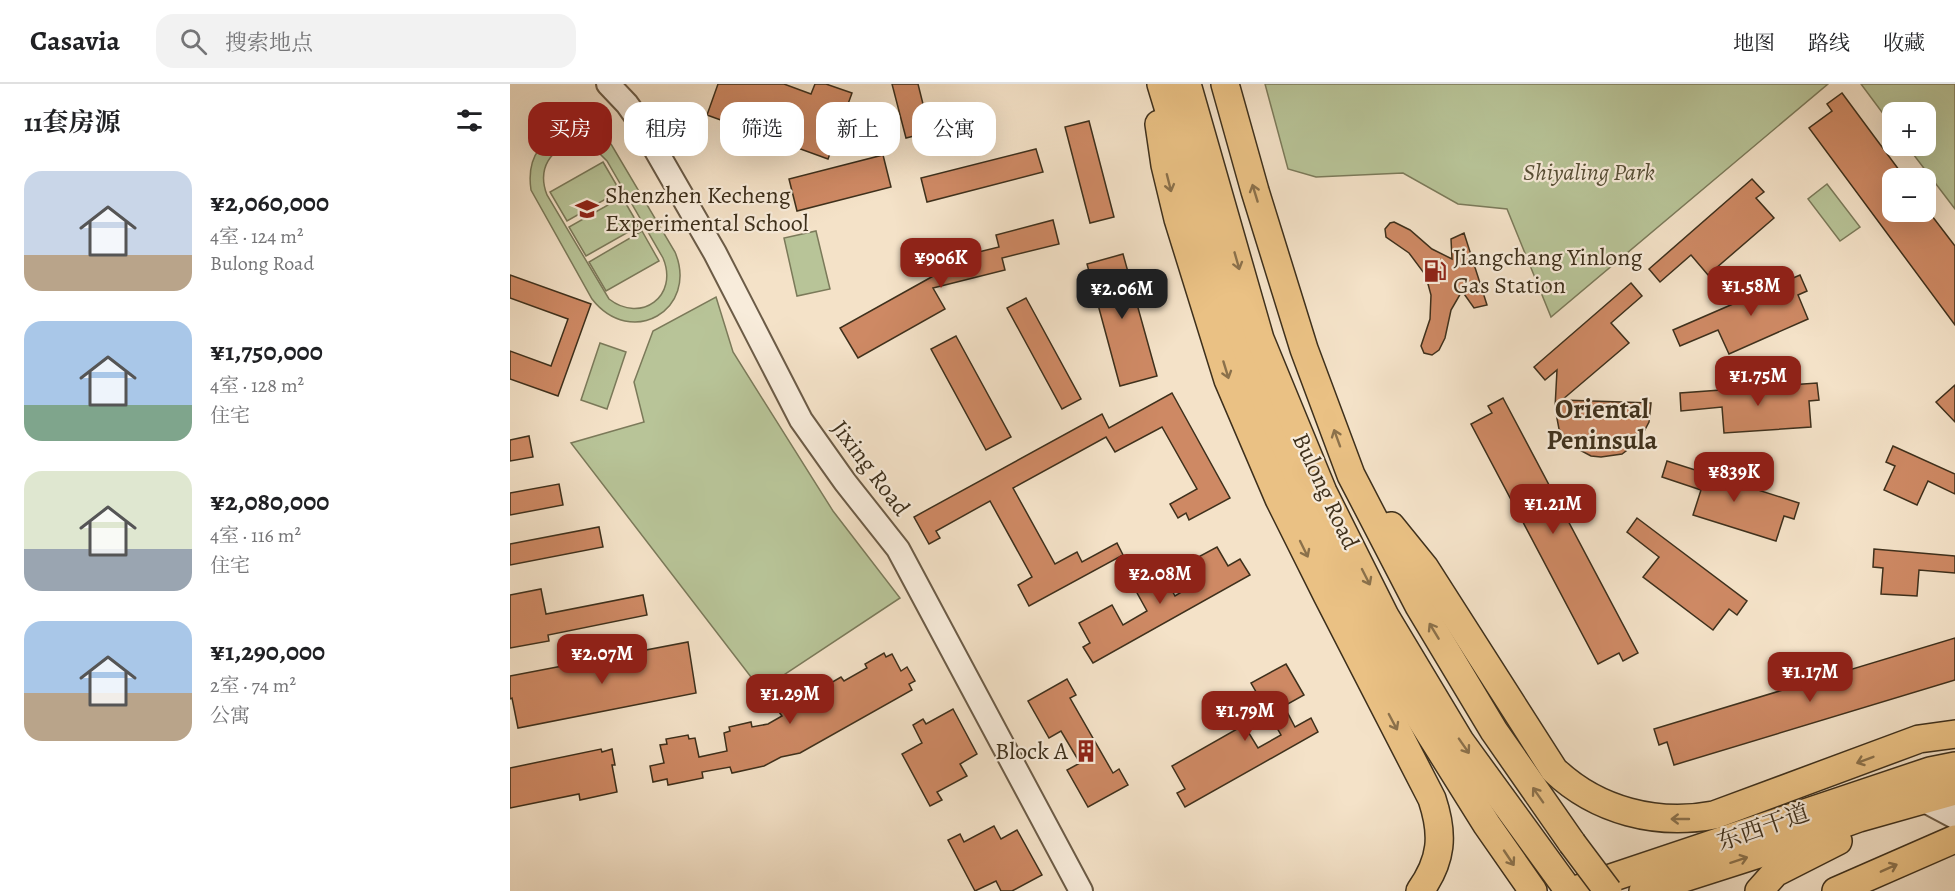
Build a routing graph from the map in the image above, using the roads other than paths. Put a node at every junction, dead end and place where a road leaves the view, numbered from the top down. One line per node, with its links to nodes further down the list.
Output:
1 (608, 84): 15 (street, Jixing Road)
2 (1158, 84): 6 (main road); 16 (main road, one-way to 16)
3 (1187, 84): 5 (main road, Bulong Road)
4 (1225, 84): 8 (main road, Bulong Road, one-way to 4)
5 (1215, 186): 6 (main road); 7 (main road, Bulong Road, one-way to 7)
6 (1215, 277): 7 (main road); 17 (main road, one-way to 17)
7 (1260, 339): 18 (main road, Bulong Road, one-way to 18)
8 (1351, 476): 9 (main road, one-way to 8); 19 (main road, Bulong Road, one-way to 8, bridge)
9 (1955, 734)
10 (1955, 766): 18 (main road, 东西干道)
11 (1955, 791): 12 (main road, 东西干道)
12 (1923, 801): 13 (street); 20 (main road, 东西干道, one-way to 12); 21 (main road)
13 (1955, 817)
14 (1955, 839): 22 (main road, one-way to 14)
15 (1081, 891)
16 (1420, 891)
17 (1533, 891)
18 (1571, 891)
19 (1608, 891)
20 (1643, 891)
21 (1759, 891)
22 (1836, 891)

